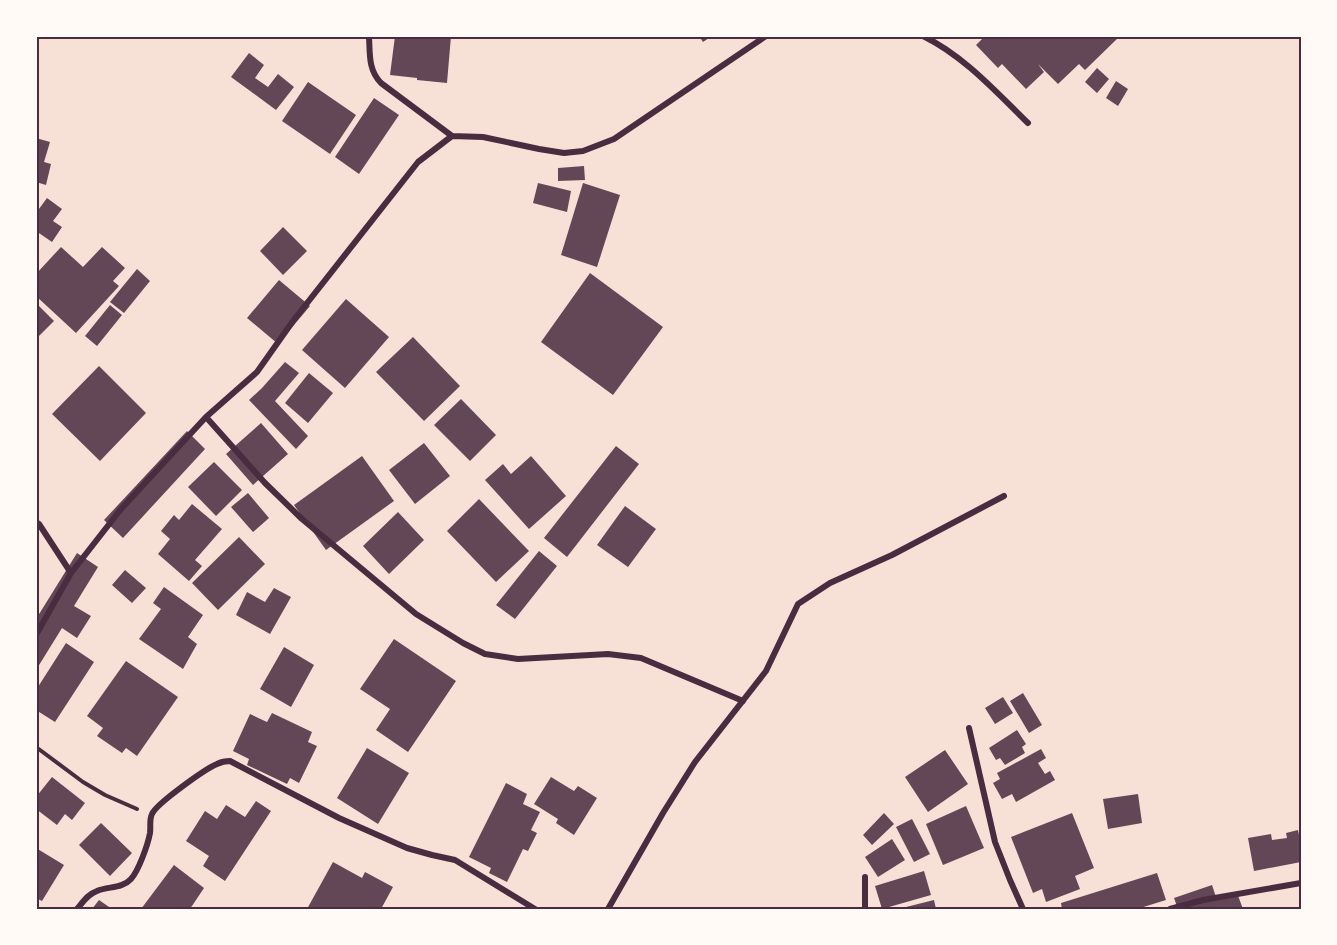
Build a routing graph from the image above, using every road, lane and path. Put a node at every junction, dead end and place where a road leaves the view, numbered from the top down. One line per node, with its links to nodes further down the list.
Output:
1 (369, 36): 5 (street)
2 (766, 36): 5 (street)
3 (923, 36): 4 (street)
4 (1028, 123)
5 (452, 136): 6 (street)
6 (206, 417): 9 (street); 11 (street)
7 (1004, 496): 11 (street)
8 (36, 522): 9 (street)
9 (71, 573): 10 (street)
10 (36, 635)
11 (743, 701): 19 (street)
12 (969, 728): 21 (street)
13 (36, 747): 14 (path)
14 (151, 815): 17 (street); 18 (street)
15 (866, 877): 20 (street)
16 (1301, 883): 22 (street)
17 (77, 909)
18 (535, 909)
19 (608, 909)
20 (865, 909)
21 (1023, 909)
22 (1170, 909)

